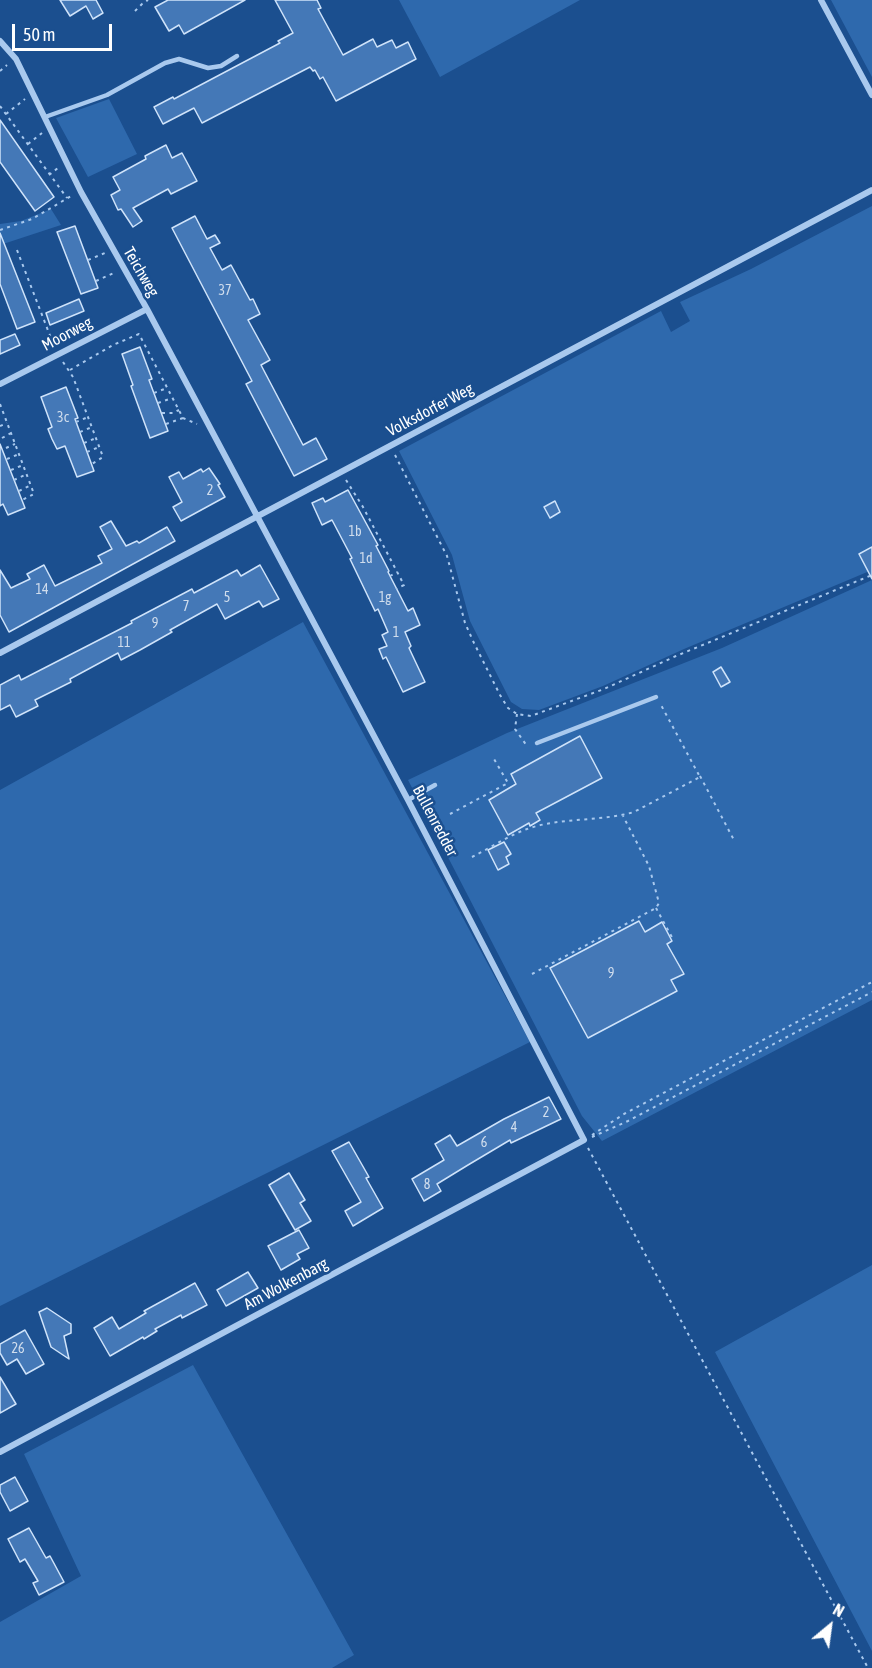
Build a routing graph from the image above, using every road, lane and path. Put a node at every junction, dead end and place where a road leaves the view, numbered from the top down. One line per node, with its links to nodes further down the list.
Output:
1 (148, 0): 3 (path)
2 (821, 0): 7 (street)
3 (135, 11)
4 (0, 41): 6 (street, Teichweg)
5 (237, 56): 10 (lane)
6 (33, 93): 9 (path); 10 (street, Teichweg)
7 (872, 95)
8 (0, 106): 9 (path)
9 (6, 114): 12 (path)
10 (45, 117): 11 (street, Teichweg)
11 (50, 127): 12 (path); 14 (street, Teichweg)
12 (28, 144): 15 (path)
13 (872, 190): 45 (street, Volksdorfer Weg)
14 (81, 192): 15 (path); 17 (street, Teichweg)
15 (67, 198): 16 (path)
16 (0, 230)
17 (113, 249): 18 (path); 19 (street, Teichweg)
18 (88, 260)
19 (124, 268): 20 (path); 21 (street, Teichweg)
20 (96, 281)
21 (147, 309): 23 (street, Moorweg); 38 (street, Teichweg)
22 (69, 370): 24 (path)
23 (0, 384)
24 (167, 388): 25 (path); 26 (path)
25 (154, 393)
26 (172, 398): 27 (path); 29 (path)
27 (158, 403)
28 (0, 404): 34 (path)
29 (178, 410): 30 (path); 32 (path)
30 (162, 413)
31 (88, 417): 33 (path)
32 (183, 418): 35 (path); 38 (path)
33 (76, 422)
34 (7, 423): 36 (path); 40 (path)
35 (166, 424)
36 (0, 426)
37 (92, 427): 39 (path)
38 (211, 430): 59 (street, Teichweg)
39 (80, 432)
40 (11, 433): 41 (path); 44 (path)
41 (2, 438)
42 (96, 438): 43 (path)
43 (84, 442)
44 (15, 444): 47 (path); 49 (path)
45 (391, 446): 53 (street, Volksdorfer Weg); 66 (path)
46 (99, 447): 48 (path)
47 (6, 448)
48 (87, 453)
49 (19, 454): 50 (path); 51 (path)
50 (7, 459)
51 (23, 465): 52 (path); 54 (path)
52 (11, 470)
53 (341, 472): 59 (street, Volksdorfer Weg); 60 (path)
54 (27, 474): 55 (path); 56 (path)
55 (14, 480)
56 (31, 485): 57 (path); 58 (path)
57 (19, 490)
58 (22, 501)
59 (257, 517): 64 (street, Volksdorfer Weg); 73 (street, Bullenredder)
60 (397, 572): 62 (path); 63 (path)
61 (872, 575): 66 (path)
62 (390, 576)
63 (396, 589)
64 (0, 653)
65 (656, 697): 68 (lane); 71 (path)
66 (517, 714): 69 (path)
67 (668, 716): 71 (path)
68 (537, 743)
69 (526, 746)
70 (494, 759): 74 (path)
71 (700, 777): 75 (path); 76 (path)
72 (435, 785): 73 (lane)
73 (408, 800): 83 (street, Bullenredder)
74 (450, 814)
75 (622, 816): 77 (path); 78 (path)
76 (735, 842)
77 (472, 857)
78 (656, 908): 79 (path); 80 (path)
79 (674, 941)
80 (532, 974)
81 (872, 982): 83 (path)
82 (872, 992): 83 (path)
83 (584, 1140): 84 (street, Am Wolkenbarg); 85 (path)
84 (0, 1452)
85 (868, 1668)

